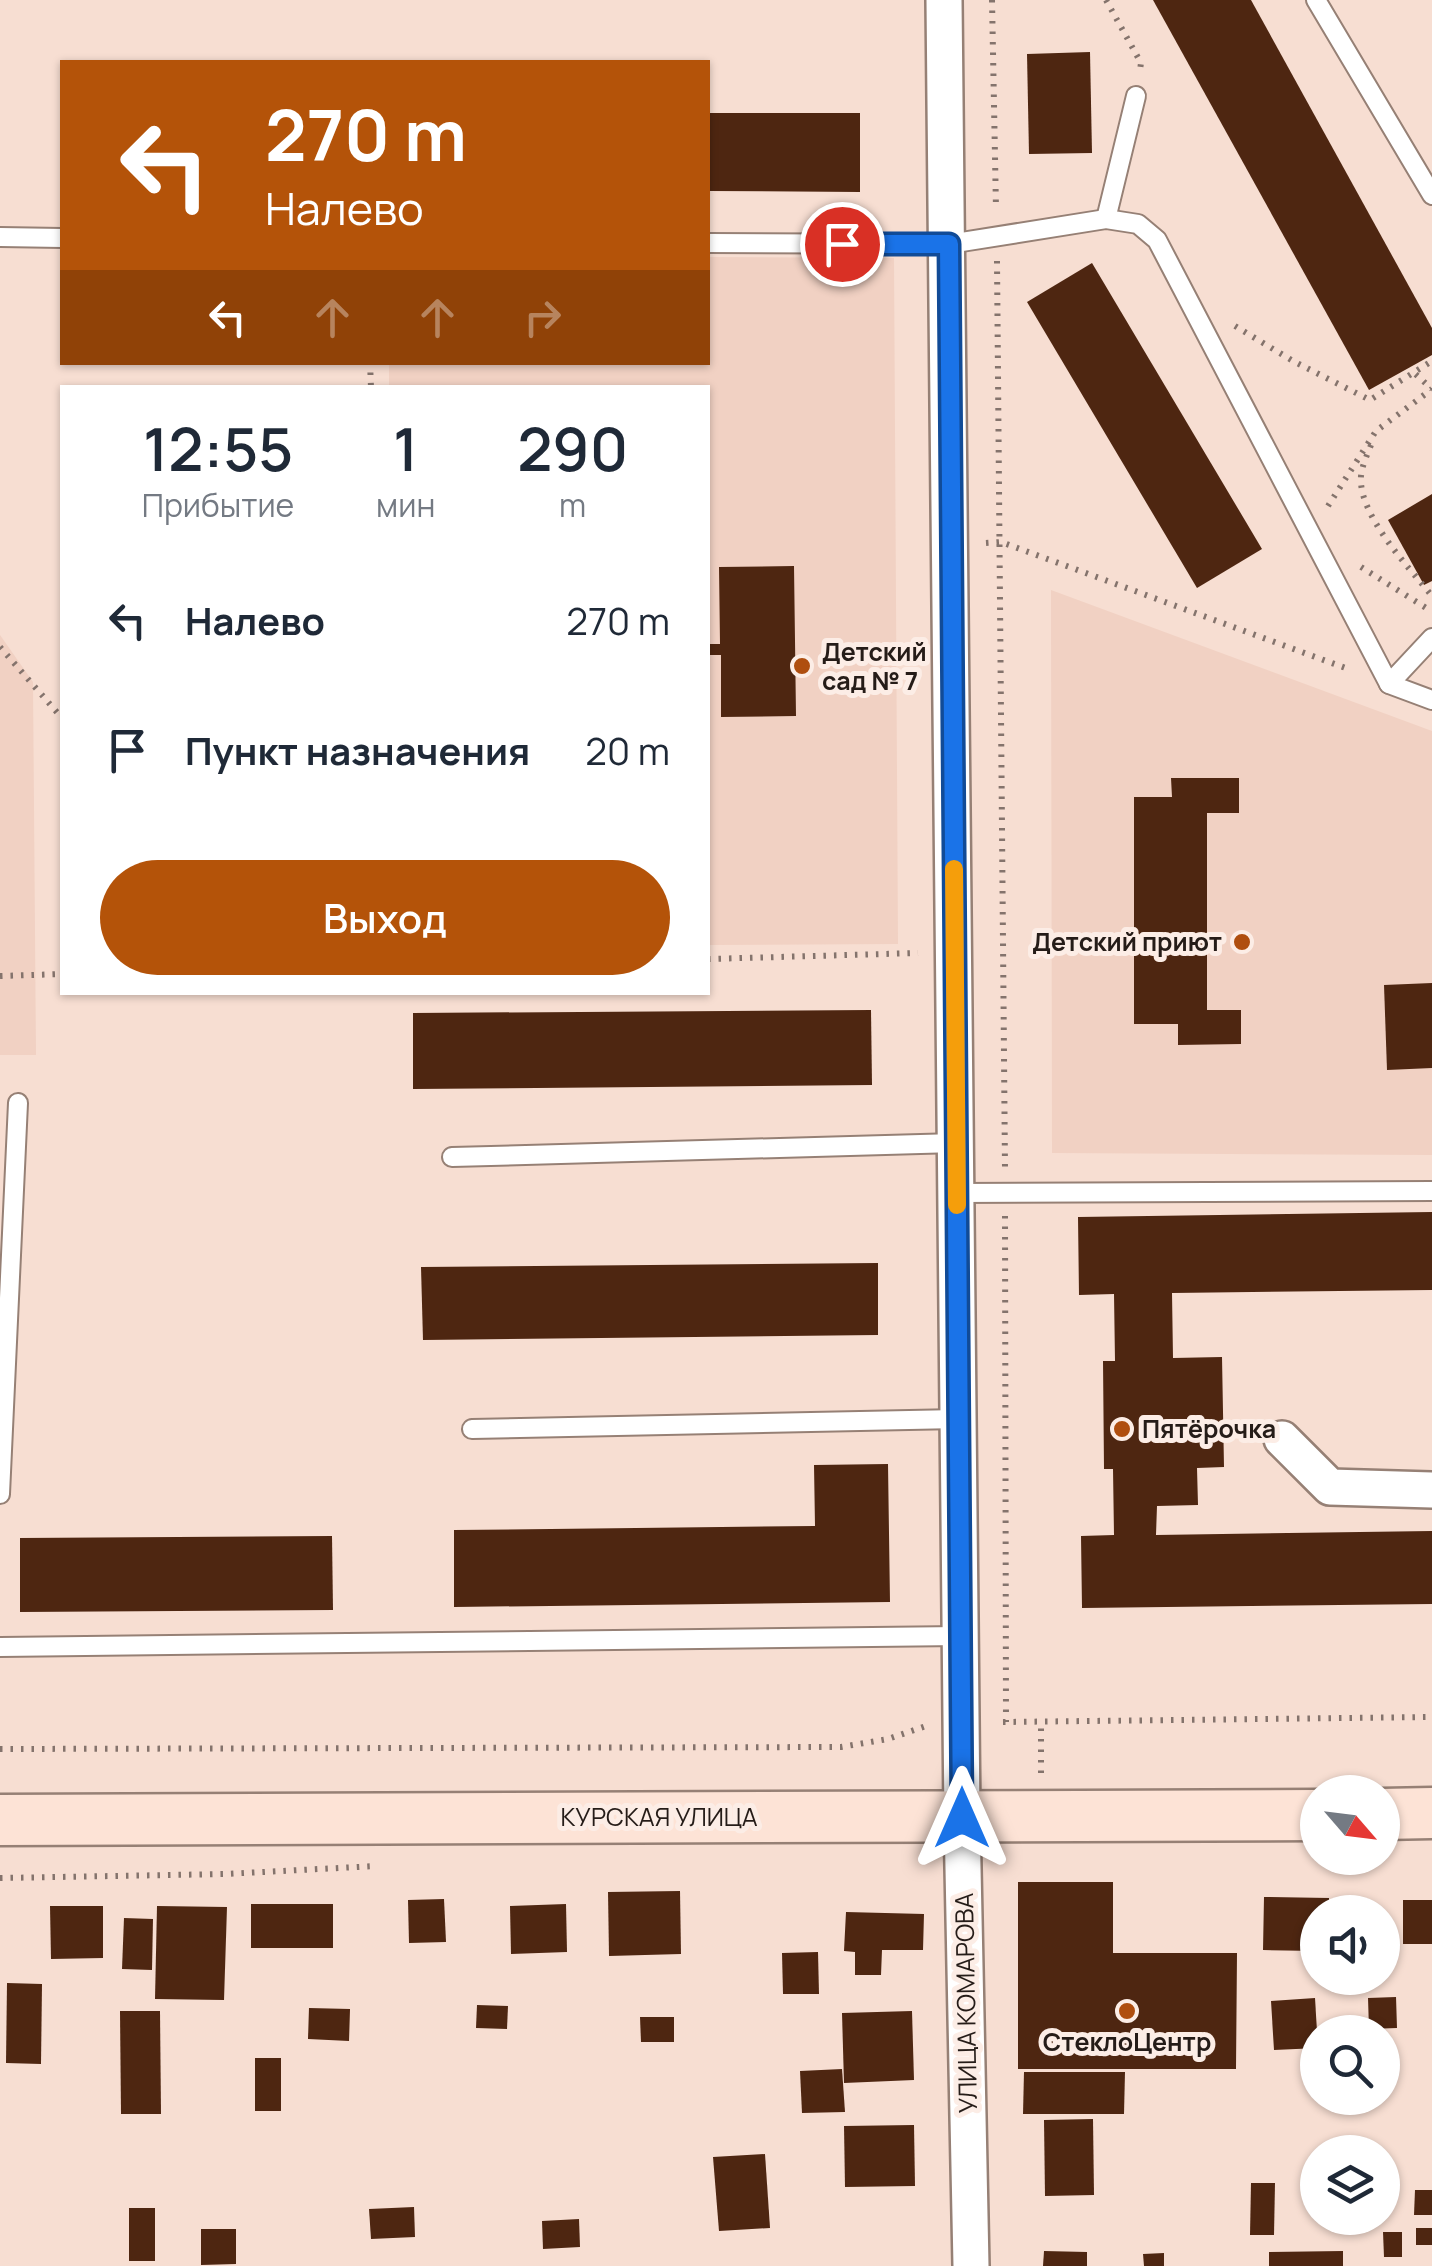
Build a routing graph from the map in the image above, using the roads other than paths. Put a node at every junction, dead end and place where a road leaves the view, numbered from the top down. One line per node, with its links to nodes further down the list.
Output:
1 (944, 0): 9 (street, УЛИЦА КОМАРОВА)
2 (1316, 0): 4 (lane)
3 (1136, 96): 5 (lane)
4 (1432, 195)
5 (1106, 218): 9 (lane); 11 (lane)
6 (0, 237): 7 (lane)
7 (60, 238)
8 (710, 242): 9 (lane)
9 (949, 244): 14 (street, УЛИЦА КОМАРОВА)
10 (1432, 638): 11 (lane)
11 (1389, 684): 12 (lane)
12 (1432, 700)
13 (18, 1102): 22 (lane)
14 (956, 1143): 15 (lane); 17 (street, УЛИЦА КОМАРОВА)
15 (452, 1157)
16 (1432, 1191): 17 (lane)
17 (956, 1193): 18 (street, УЛИЦА КОМАРОВА)
18 (958, 1419): 19 (lane); 23 (street, УЛИЦА КОМАРОВА)
19 (472, 1429)
20 (1282, 1440): 21 (street)
21 (1432, 1490)
22 (0, 1494)
23 (960, 1636): 24 (lane); 28 (street, УЛИЦА КОМАРОВА)
24 (0, 1647)
25 (1300, 1814): 28 (main road, КУРСКАЯ УЛИЦА)
26 (1400, 1814): 27 (main road)
27 (1432, 1814)
28 (962, 1818): 29 (main road, КУРСКАЯ УЛИЦА); 30 (street, УЛИЦА КОМАРОВА)
29 (0, 1820)
30 (972, 2266)

